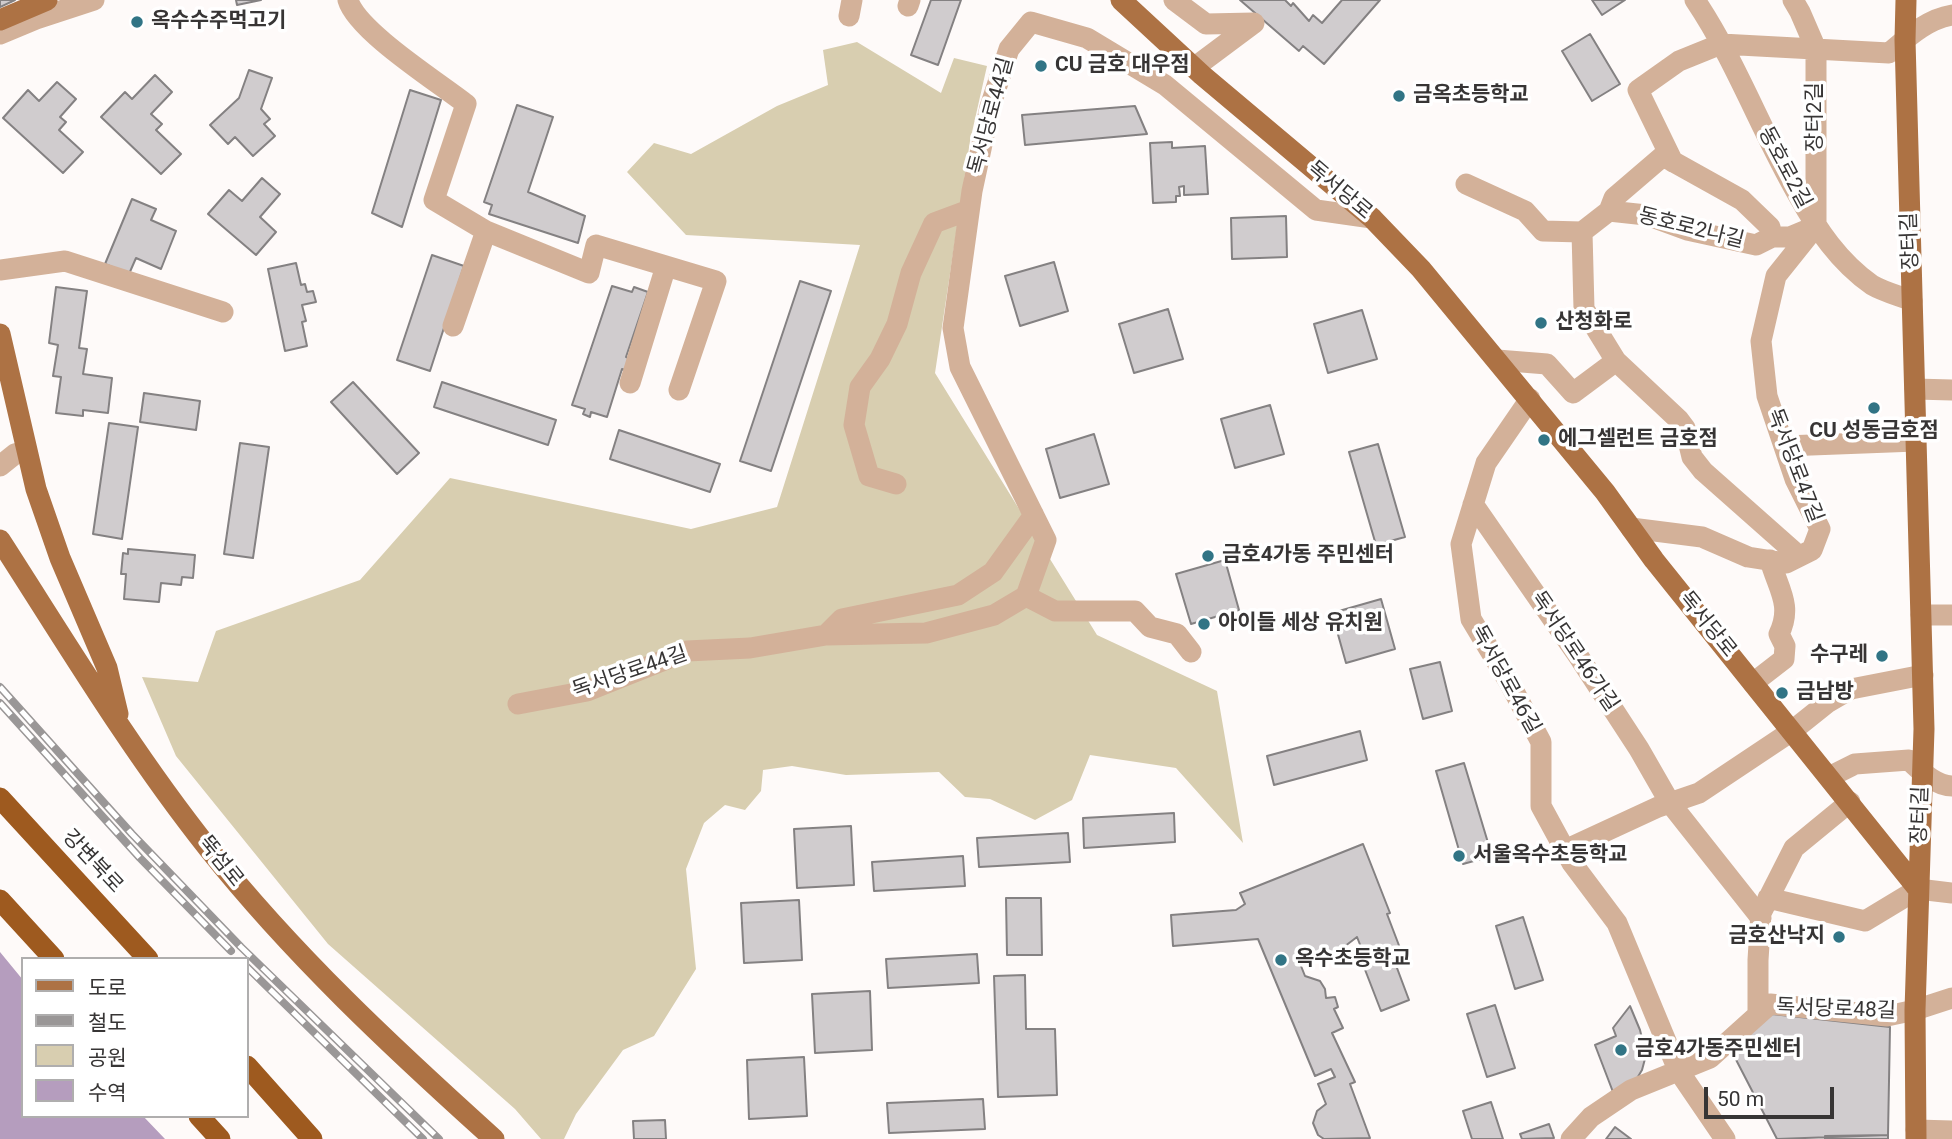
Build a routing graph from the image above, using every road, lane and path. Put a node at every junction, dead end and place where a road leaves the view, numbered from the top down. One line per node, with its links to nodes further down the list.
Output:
1 (47, 0): 10 (main road)
2 (94, 0): 11 (street)
3 (348, 0): 22 (street)
4 (1122, 0): 15 (main road, 독서당로)
5 (1174, 0): 15 (street)
6 (1695, 0): 13 (street, 동호로2길)
7 (1793, 0): 14 (street)
8 (1906, 0): 12 (main road, 장터길)
9 (1952, 15): 12 (street)
10 (0, 20)
11 (0, 34)
12 (1905, 40): 14 (street); 27 (main road, 장터길)
13 (1721, 44): 14 (street); 16 (street); 21 (street, 동호로2길)
14 (1816, 49): 21 (street, 장터2길)
15 (1195, 67): 20 (main road, 독서당로)
16 (1673, 162): 19 (street, 동호로2나길); 24 (street, 동호로2나길)
17 (1466, 184): 23 (street)
18 (969, 210): 20 (street, 독서당로44길); 42 (street); 44 (street, 독서당로44길)
19 (1609, 211): 23 (street, 동호로2나길); 24 (street, 동호로2나길)
20 (1372, 218): 31 (main road, 독서당로)
21 (1816, 226): 24 (street, 동호로2나길); 27 (street, 동호로2길); 39 (street, 독서당로47길)
22 (486, 231): 25 (street); 29 (street)
23 (1582, 232): 32 (street)
24 (1772, 237)
25 (666, 266): 33 (street); 35 (street)
26 (0, 270): 28 (street)
27 (1912, 301): 34 (main road, 장터길)
28 (223, 312)
29 (453, 326)
30 (0, 334): 40 (main road)
31 (1497, 360): 32 (street); 37 (main road, 독서당로)
32 (1616, 360): 47 (street)
33 (630, 383)
34 (1914, 389): 36 (street); 38 (main road, 장터길)
35 (679, 390)
36 (1952, 390)
37 (1530, 399): 43 (street, 독서당로46길); 45 (main road, 독서당로)
38 (1916, 441): 39 (street); 50 (main road, 장터길)
39 (1785, 446): 47 (street, 독서당로47길)
40 (26, 450): 41 (street); 57 (main road)
41 (0, 466)
42 (896, 484)
43 (1473, 504): 64 (street, 독서당로46가길); 65 (street, 독서당로46길)
44 (1034, 515): 49 (street, 독서당로44길); 52 (street, 독서당로44길)
45 (1631, 527): 48 (street, 독서당로47길); 55 (main road, 독서당로)
46 (0, 540): 57 (main road, 뚝섬로)
47 (1800, 556): 48 (street, 독서당로47길)
48 (1770, 560): 55 (street)
49 (1026, 596): 52 (street, 독서당로44길); 53 (street)
50 (1921, 615): 51 (street); 54 (main road, 장터길)
51 (1952, 615)
52 (826, 635): 56 (street, 독서당로44길)
53 (1191, 652)
54 (1923, 676): 58 (street); 59 (main road, 장터길)
55 (1753, 683): 58 (main road, 독서당로)
56 (518, 704)
57 (122, 730): 83 (main road, 뚝섬로)
58 (1792, 731): 60 (main road, 독서당로); 64 (street)
59 (1922, 773): 60 (street); 61 (street); 66 (main road, 장터길)
60 (1829, 777): 63 (main road, 독서당로)
61 (1952, 786)
62 (0, 798): 72 (highway, 강변북로)
63 (1850, 802): 66 (main road, 독서당로); 68 (street, 독서당로48길)
64 (1670, 803): 65 (street); 70 (street, 독서당로46가길)
65 (1565, 850): 77 (street, 독서당로46길)
66 (1918, 889): 67 (street); 68 (street); 74 (main road)
67 (1952, 893)
68 (1768, 898): 70 (street, 독서당로48길)
69 (0, 900): 71 (highway)
70 (1760, 918): 75 (street, 독서당로48길)
71 (52, 957)
72 (146, 957)
73 (1952, 998): 74 (street)
74 (1915, 1010): 75 (street, 독서당로48길); 80 (main road)
75 (1758, 1013): 77 (street, 독서당로48길)
76 (248, 1067): 82 (highway)
77 (1678, 1070): 84 (street); 85 (street, 독서당로46길)
78 (201, 1118): 81 (highway)
79 (1952, 1130): 80 (street)
80 (1916, 1135)
81 (220, 1139)
82 (312, 1139)
83 (494, 1139)
84 (1572, 1139)
85 (1726, 1139)

